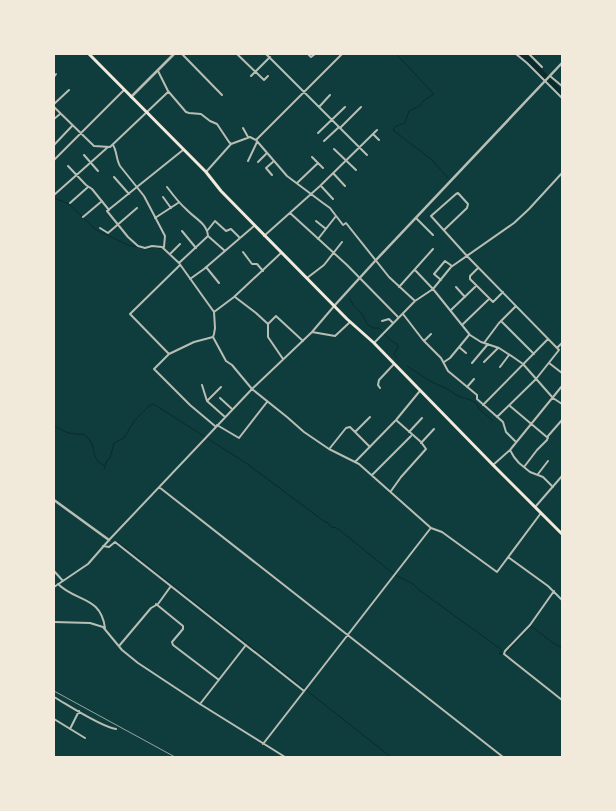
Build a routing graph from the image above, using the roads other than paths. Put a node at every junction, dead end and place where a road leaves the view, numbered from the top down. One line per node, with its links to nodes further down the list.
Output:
1 (88, 54): 22 (highway)
2 (174, 54): 14 (street)
3 (182, 54): 25 (street)
4 (237, 54): 15 (street)
5 (266, 54): 11 (street)
6 (308, 54): 7 (street)
7 (315, 54)
8 (342, 54): 24 (street)
9 (516, 54): 19 (street)
10 (529, 54): 13 (street)
11 (270, 58): 15 (street); 24 (street)
12 (562, 63): 18 (street)
13 (542, 66)
14 (157, 71): 23 (street); 27 (street)
15 (255, 72): 16 (street); 17 (street)
16 (251, 76)
17 (268, 76)
18 (550, 76): 19 (street); 20 (street)
19 (545, 81): 28 (street); 97 (street)
20 (562, 86)
21 (69, 90): 29 (street)
22 (124, 90): 27 (highway); 42 (street)
23 (168, 92): 33 (street); 48 (street)
24 (304, 92): 30 (street); 46 (street)
25 (222, 95)
26 (330, 95): 30 (street)
27 (131, 97): 33 (highway)
28 (562, 98)
29 (54, 106): 34 (street)
30 (319, 107): 36 (street)
31 (345, 107): 36 (street)
32 (361, 107): 38 (street)
33 (146, 112): 50 (street); 54 (highway)
34 (60, 113): 35 (street); 37 (street)
35 (54, 119)
36 (332, 120): 38 (street); 41 (street)
37 (72, 126): 42 (street); 49 (street)
38 (339, 127): 47 (street); 52 (street)
39 (243, 128): 44 (street)
40 (378, 130): 43 (street)
41 (318, 133)
42 (80, 134): 51 (street); 59 (street)
43 (373, 134): 45 (street); 52 (street)
44 (248, 137): 46 (street); 48 (street)
45 (379, 140)
46 (257, 141): 55 (street); 60 (street)
47 (324, 141)
48 (232, 144): 70 (street)
49 (54, 145)
50 (113, 145): 51 (street); 80 (street)
51 (108, 147): 63 (street)
52 (360, 148): 57 (street); 62 (street)
53 (334, 149): 62 (street)
54 (183, 150): 70 (highway); 80 (street)
55 (267, 152): 61 (street); 64 (street)
56 (84, 155): 63 (street)
57 (367, 155)
58 (312, 157): 65 (street)
59 (54, 160)
60 (248, 161)
61 (274, 161): 74 (street); 76 (street)
62 (346, 161): 68 (street); 71 (street)
63 (90, 162): 69 (street); 73 (street)
64 (258, 162)
65 (318, 163): 67 (street); 76 (street)
66 (68, 166): 73 (street)
67 (323, 168)
68 (356, 170)
69 (98, 171)
70 (206, 172): 100 (highway)
71 (333, 173): 77 (street); 78 (street)
72 (562, 174): 121 (street)
73 (76, 175): 79 (street); 84 (street)
74 (272, 175)
75 (114, 177): 82 (street)
76 (297, 183): 83 (street)
77 (320, 186): 83 (street); 86 (street)
78 (345, 186)
79 (88, 187): 87 (street); 89 (street)
80 (138, 187): 82 (street); 96 (street)
81 (167, 187): 88 (street)
82 (129, 194): 92 (street)
83 (311, 194): 93 (street); 94 (street)
84 (54, 195)
85 (163, 198): 91 (street)
86 (333, 199)
87 (102, 201): 92 (street); 95 (street)
88 (179, 202): 91 (street); 105 (street)
89 (70, 203)
90 (137, 208): 99 (street)
91 (171, 208): 96 (street)
92 (109, 210): 99 (street)
93 (290, 213): 108 (street); 110 (street)
94 (336, 216): 102 (street); 122 (street)
95 (84, 217)
96 (155, 218): 113 (street)
97 (416, 218): 106 (street); 122 (street)
98 (316, 221): 102 (street)
99 (118, 224): 101 (street); 113 (street)
100 (255, 226): 108 (highway); 109 (street)
101 (100, 228)
102 (326, 229): 110 (street)
103 (444, 230): 103 (street); 121 (street)
104 (182, 231): 114 (street)
105 (207, 231): 107 (street); 109 (street)
106 (433, 235)
107 (208, 236): 114 (street); 116 (street)
108 (264, 236): 118 (highway)
109 (240, 238): 116 (street)
110 (318, 239): 119 (street)
111 (342, 242): 119 (street)
112 (180, 244): 120 (street)
113 (164, 248): 120 (street)
114 (196, 248): 123 (street)
115 (433, 250): 127 (street)
116 (225, 251): 124 (street)
117 (242, 252): 128 (street)
118 (282, 253): 128 (street); 129 (highway)
119 (334, 253): 129 (street); 130 (street)
120 (170, 254): 123 (street)
121 (467, 256): 125 (street); 126 (street)
122 (376, 260): 130 (street); 135 (street)
123 (180, 264): 131 (street); 170 (street)
124 (206, 267): 131 (street); 133 (street)
125 (452, 267): 132 (street); 132 (street)
126 (478, 268): 134 (street); 138 (street)
127 (415, 270): 135 (street); 137 (street)
128 (263, 271): 139 (street)
129 (307, 278): 143 (highway)
130 (360, 278): 143 (street); 148 (street)
131 (190, 279): 146 (street)
132 (441, 280): 137 (street)
133 (218, 283)
134 (476, 286): 140 (street); 141 (street)
135 (399, 287): 142 (street)
136 (456, 287): 140 (street)
137 (433, 288): 142 (street); 145 (street)
138 (503, 292): 141 (street); 144 (street)
139 (234, 297): 146 (street); 153 (street)
140 (465, 297): 145 (street)
141 (489, 299): 154 (street)
142 (415, 301): 147 (street)
143 (335, 305): 151 (highway); 155 (street)
144 (516, 306): 150 (street); 159 (street)
145 (450, 311): 154 (street)
146 (214, 312): 158 (street)
147 (403, 314): 148 (street); 160 (street)
148 (398, 317): 152 (street)
149 (382, 321): 152 (street)
150 (501, 321): 163 (street); 171 (street)
151 (351, 322): 155 (street); 162 (highway)
152 (393, 323): 162 (street)
153 (268, 324): 161 (street); 173 (street)
154 (462, 325): 157 (street)
155 (312, 332): 161 (street)
156 (431, 334): 160 (street)
157 (470, 334): 163 (street); 166 (street)
158 (213, 338): 170 (street); 189 (street)
159 (548, 338): 168 (street); 171 (street)
160 (423, 340): 174 (street)
161 (303, 341): 173 (street)
162 (374, 343): 178 (highway)
163 (484, 343): 165 (street)
164 (562, 343): 168 (street)
165 (488, 344): 167 (street); 176 (street)
166 (459, 347): 169 (street); 174 (street)
167 (498, 348): 172 (street); 175 (street)
168 (557, 348): 177 (street)
169 (466, 353)
170 (169, 354): 206 (street)
171 (534, 354): 179 (street)
172 (510, 355): 179 (street); 180 (street)
173 (283, 359): 189 (street)
174 (444, 362): 186 (street)
175 (484, 362)
176 (472, 363)
177 (549, 363): 181 (street); 183 (street)
178 (394, 364): 187 (street); 190 (highway)
179 (523, 364): 183 (street); 196 (street)
180 (500, 367)
181 (562, 373)
182 (474, 379): 186 (street)
183 (536, 379): 192 (street); 197 (street)
184 (202, 385): 193 (street)
185 (220, 387): 193 (street)
186 (467, 387): 196 (street)
187 (380, 388)
188 (562, 388): 192 (street)
189 (252, 389): 194 (street); 198 (street)
190 (420, 390): 203 (street); 219 (highway)
191 (220, 398): 198 (street)
192 (553, 398): 195 (street); 205 (street)
193 (208, 400): 199 (street)
194 (268, 402): 206 (street); 215 (street)
195 (562, 404)
196 (483, 405): 201 (street)
197 (510, 406): 201 (street); 205 (street)
198 (232, 409): 199 (street)
199 (225, 417): 206 (street)
200 (370, 417): 208 (street)
201 (497, 417): 212 (street)
202 (422, 418): 209 (street)
203 (396, 420): 209 (street); 214 (street)
204 (562, 420): 211 (street)
205 (531, 424): 211 (street); 212 (street)
206 (216, 426): 224 (street)
207 (434, 428): 213 (street)
208 (355, 432): 214 (street); 215 (street)
209 (408, 432): 210 (street)
210 (412, 435): 213 (street); 222 (street)
211 (548, 438): 220 (street)
212 (516, 442): 216 (street)
213 (421, 443): 226 (street)
214 (370, 447): 218 (street)
215 (329, 449): 218 (street)
216 (510, 450): 219 (street); 220 (street)
217 (548, 461): 221 (street)
218 (355, 462): 222 (street)
219 (493, 465): 228 (highway)
220 (524, 467): 221 (street)
221 (538, 474): 225 (street)
222 (372, 475): 226 (street)
223 (562, 476): 225 (street)
224 (159, 487): 232 (street); 245 (street)
225 (553, 487): 228 (street)
226 (391, 491): 230 (street)
227 (54, 500): 232 (street)
228 (535, 507): 229 (highway)
229 (541, 513): 231 (highway); 234 (street)
230 (431, 528): 234 (street); 245 (street)
231 (562, 534)
232 (109, 540): 233 (street)
233 (103, 546): 236 (street); 238 (street)
234 (508, 557): 240 (street)
235 (54, 571): 236 (street)
236 (63, 581): 237 (street)
237 (58, 584): 239 (street); 244 (street)
238 (171, 586): 242 (street); 246 (street)
239 (54, 587)
240 (554, 591): 241 (street); 251 (street)
241 (562, 600)
242 (156, 604): 247 (street); 248 (street)
243 (54, 622): 244 (street)
244 (105, 629): 247 (street)
245 (349, 635): 249 (street); 260 (street)
246 (246, 645): 248 (street); 249 (street)
247 (119, 647): 252 (street)
248 (219, 680): 252 (street)
249 (304, 691): 258 (street)
250 (54, 698): 253 (street)
251 (562, 700)
252 (200, 704): 258 (street)
253 (80, 712): 255 (street); 256 (street)
254 (54, 719): 255 (street)
255 (70, 729): 257 (street)
256 (116, 729)
257 (85, 738)
258 (263, 744): 259 (street)
259 (284, 757)
260 (503, 757)

